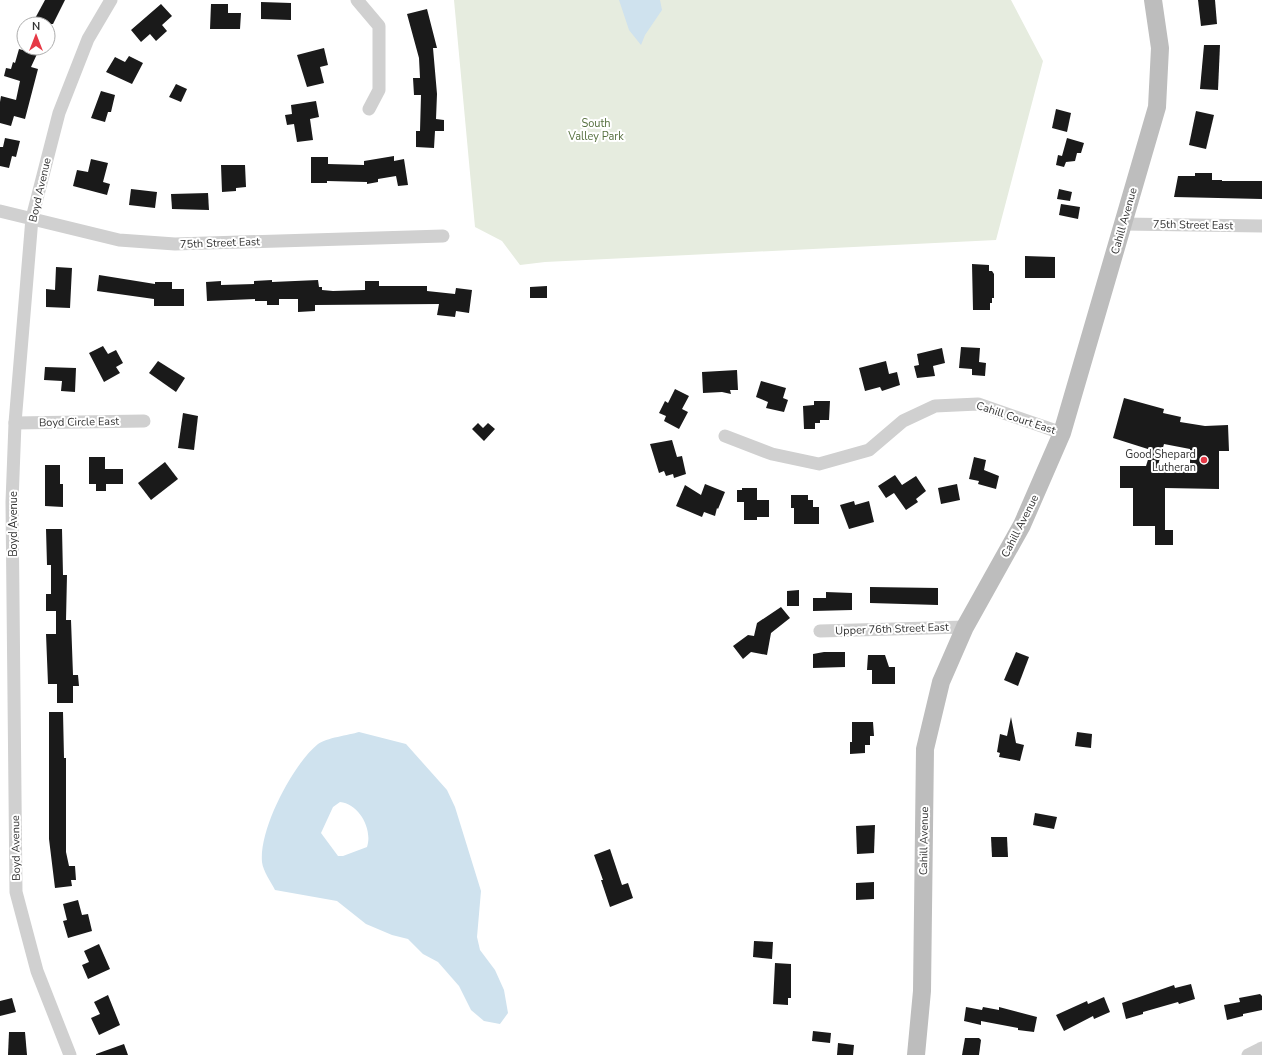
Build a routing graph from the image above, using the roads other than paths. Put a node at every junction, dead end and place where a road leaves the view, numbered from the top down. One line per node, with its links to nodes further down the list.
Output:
1 (111, 0): 6 (street, Boyd Avenue)
2 (357, 0): 4 (street)
3 (1153, 0): 7 (street, Cahill Avenue)
4 (369, 109)
5 (0, 211): 6 (street, 75th Street East)
6 (32, 218): 9 (street, 75th Street East); 11 (street, Boyd Avenue)
7 (1124, 224): 8 (street, 75th Street East); 12 (street, Cahill Avenue)
8 (1262, 226)
9 (443, 236)
10 (144, 421): 11 (street, Boyd Circle East)
11 (15, 423): 14 (street, Boyd Avenue)
12 (1062, 433): 13 (street, Cahill Court East); 15 (street, Cahill Avenue)
13 (725, 436)
14 (6, 502): 18 (street, Boyd Avenue)
15 (965, 627): 16 (street, Upper 76th Street East); 19 (street, Cahill Avenue)
16 (820, 631)
17 (1262, 1048): 20 (street)
18 (70, 1055)
19 (916, 1055)
20 (1248, 1055)

